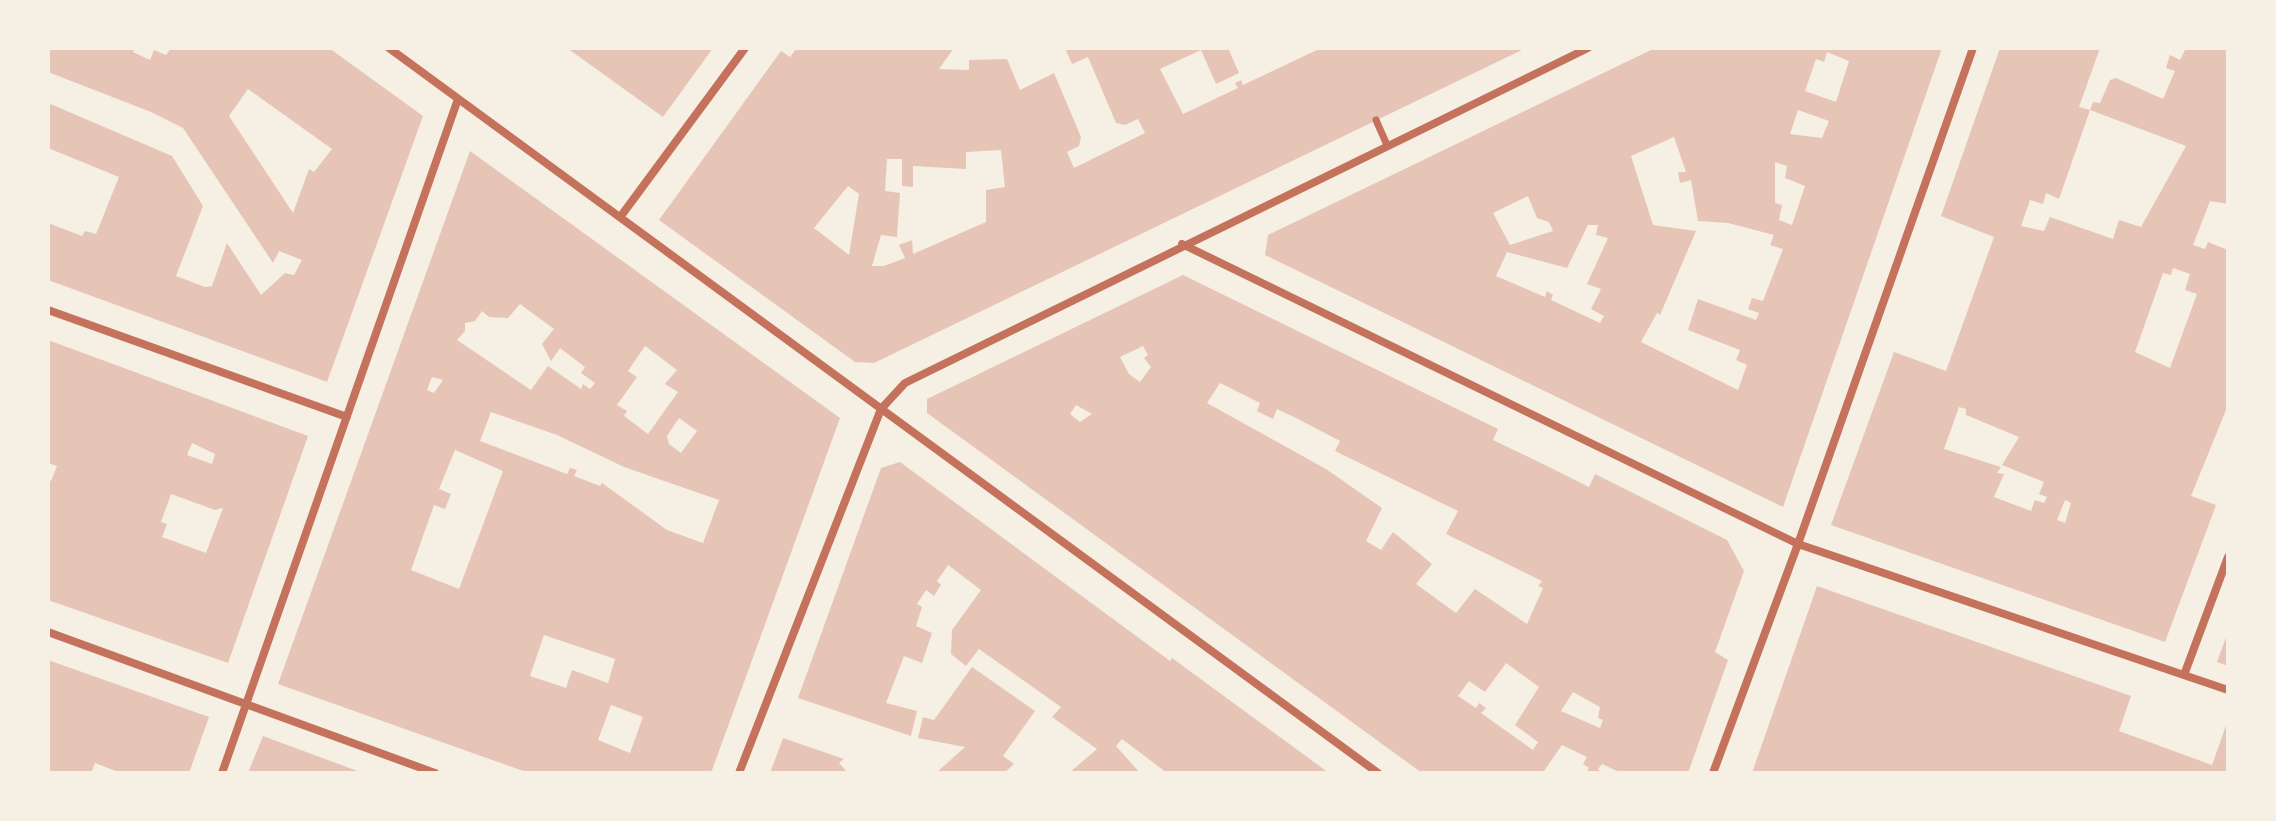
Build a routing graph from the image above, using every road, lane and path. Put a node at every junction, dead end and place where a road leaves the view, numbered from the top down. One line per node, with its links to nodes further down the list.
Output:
1 (389, 48): 5 (street)
2 (745, 48): 8 (street)
3 (1588, 48): 7 (street)
4 (1973, 48): 13 (street)
5 (458, 99): 8 (street); 12 (street)
6 (1376, 120): 7 (street)
7 (1387, 145): 9 (street)
8 (621, 216): 11 (street)
9 (1182, 244): 11 (street); 13 (street)
10 (48, 310): 12 (street)
11 (881, 409): 21 (street); 22 (street)
12 (347, 417): 18 (street)
13 (1798, 544): 16 (street); 23 (street)
14 (2228, 557): 16 (street)
15 (48, 632): 18 (street)
16 (2184, 675): 17 (street)
17 (2228, 690)
18 (246, 705): 19 (street); 20 (street)
19 (222, 773)
20 (435, 773)
21 (739, 773)
22 (1378, 773)
23 (1713, 773)

